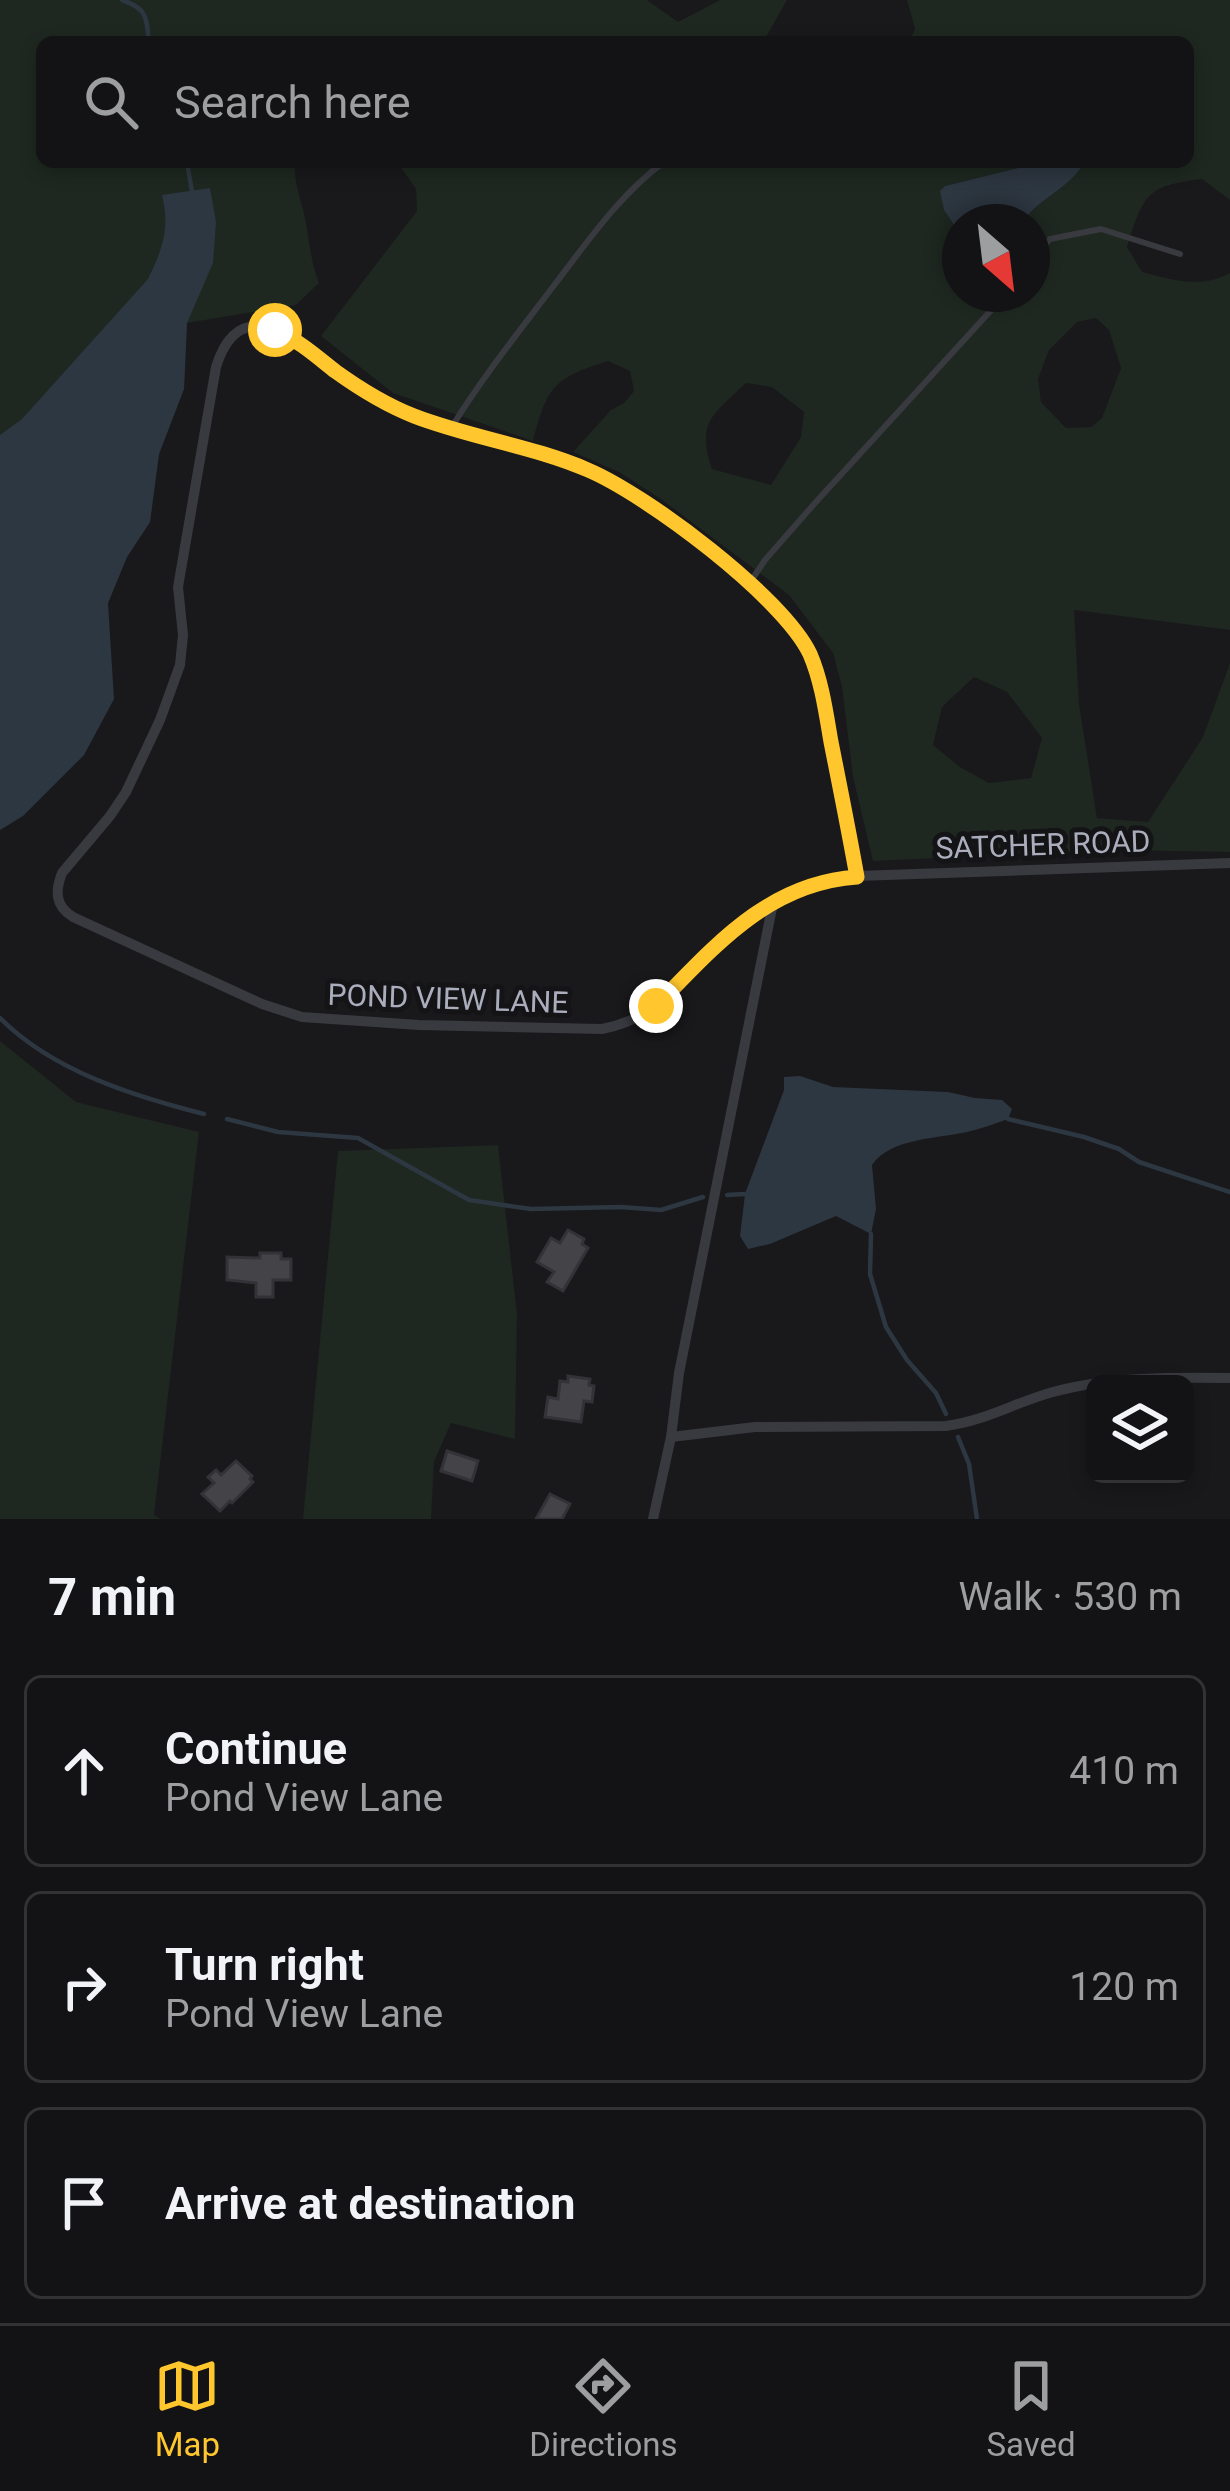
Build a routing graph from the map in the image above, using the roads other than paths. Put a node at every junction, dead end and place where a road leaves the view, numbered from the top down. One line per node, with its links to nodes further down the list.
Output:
1 (656, 168): 5 (lane)
2 (1050, 239): 3 (lane)
3 (1180, 254)
4 (989, 312): 6 (lane)
5 (452, 428): 6 (street, POND VIEW LANE); 9 (street, POND VIEW LANE)
6 (749, 584): 8 (street, POND VIEW LANE)
7 (1230, 863): 8 (street, SATCHER ROAD)
8 (857, 877): 9 (street, POND VIEW LANE)
9 (773, 903): 11 (street)
10 (1230, 1378): 11 (street)
11 (671, 1437): 12 (street)
12 (653, 1519)

